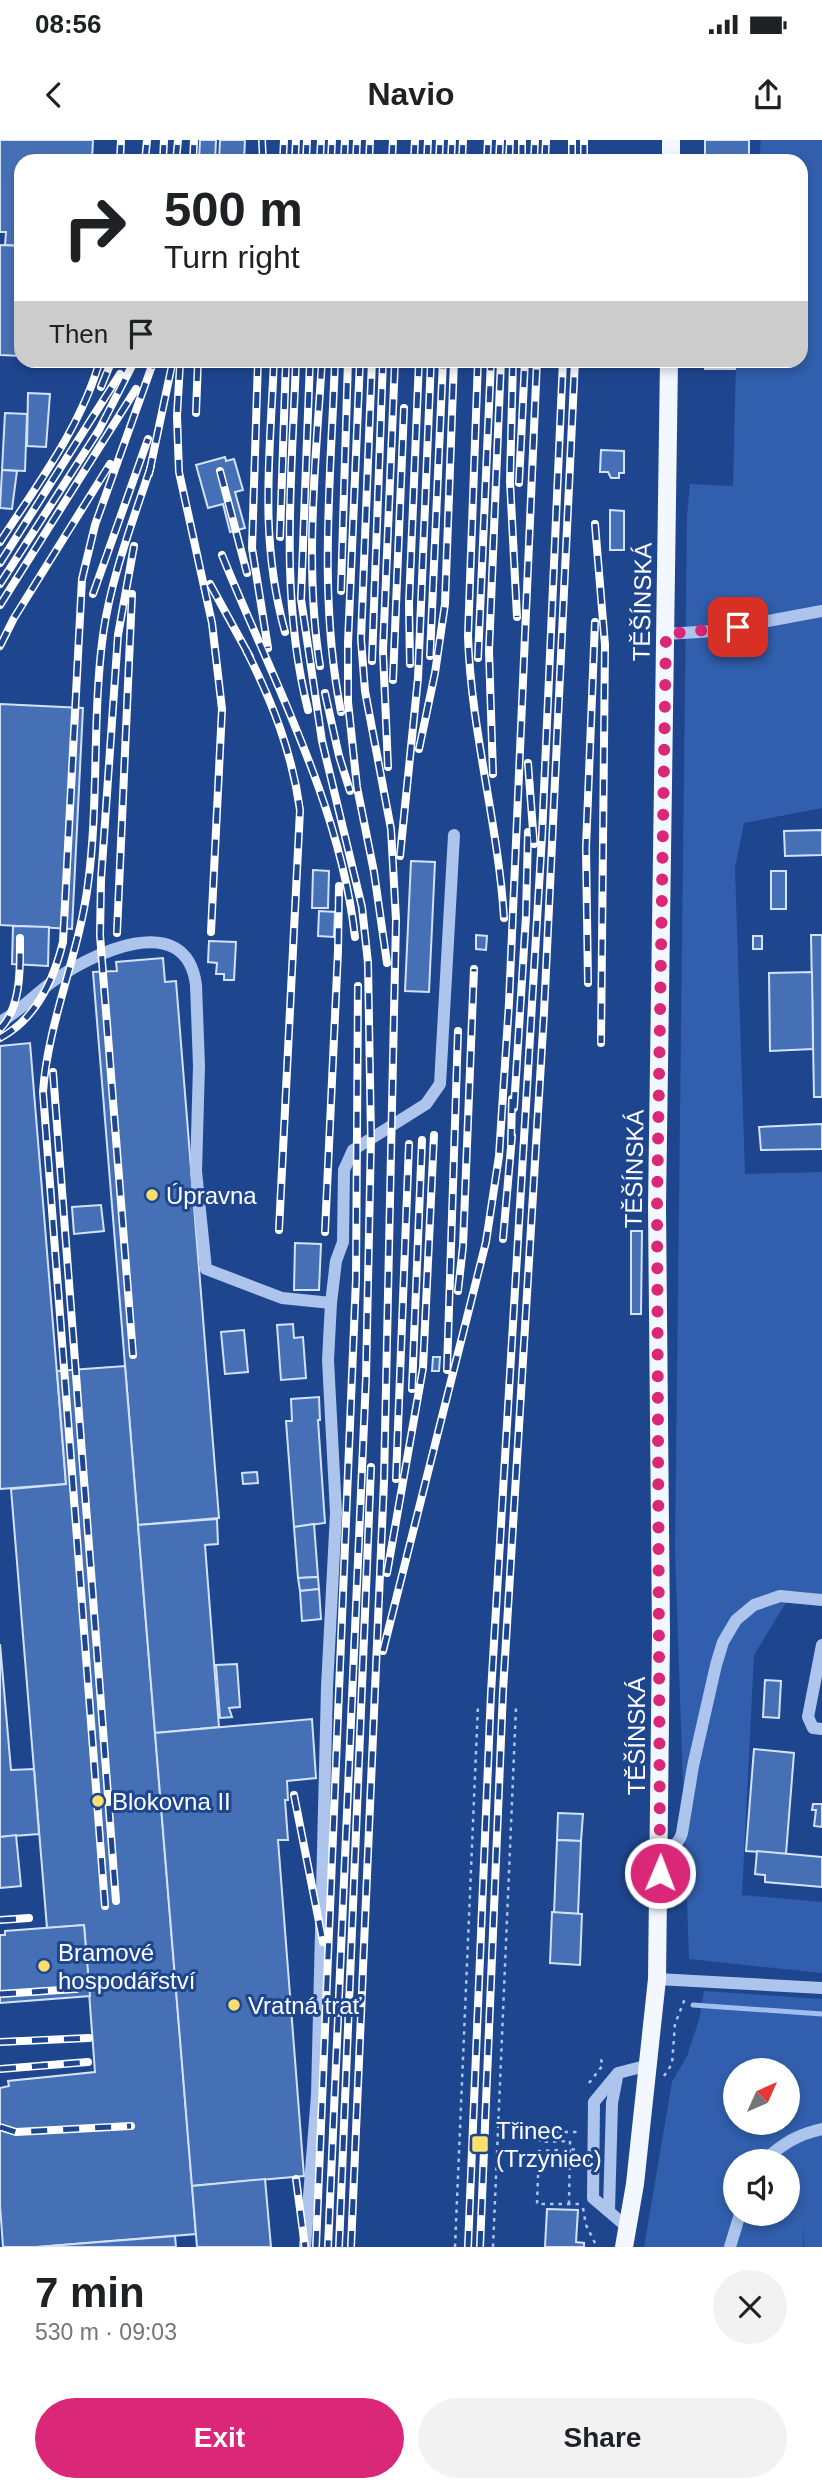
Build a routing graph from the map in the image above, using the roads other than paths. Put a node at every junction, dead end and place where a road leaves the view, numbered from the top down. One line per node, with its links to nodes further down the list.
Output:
1 (669, 368): 3 (main road, TĚŠÍNSKÁ)
2 (822, 611): 3 (street)
3 (666, 634): 10 (main road, TĚŠÍNSKÁ)
4 (454, 835): 6 (street)
5 (0, 1022): 6 (street)
6 (331, 1303): 18 (street)
7 (822, 1600): 10 (street)
8 (822, 1645): 9 (street)
9 (822, 1729)
10 (660, 1847): 11 (main road, TĚŠÍNSKÁ)
11 (657, 1979): 12 (street); 13 (main road, TĚŠÍNSKÁ)
12 (822, 1988)
13 (649, 2065): 17 (main road, TĚŠÍNSKÁ); 17 (street)
14 (822, 2129): 15 (street)
15 (777, 2149)
16 (736, 2226): 20 (street)
17 (627, 2227): 19 (main road, TĚŠÍNSKÁ)
18 (305, 2247)
19 (624, 2247)
20 (730, 2247)

